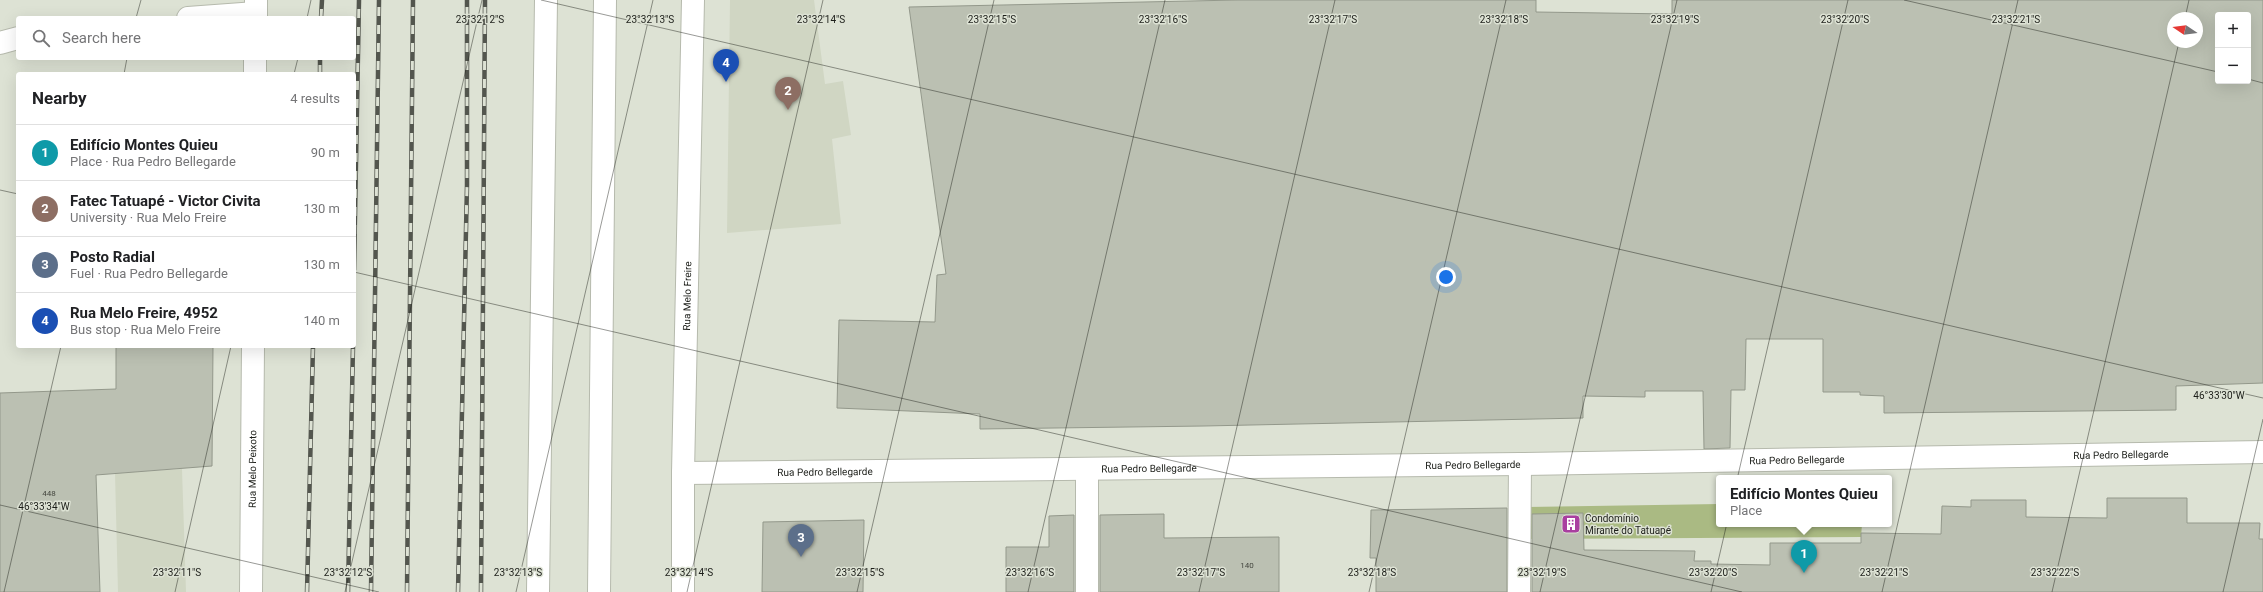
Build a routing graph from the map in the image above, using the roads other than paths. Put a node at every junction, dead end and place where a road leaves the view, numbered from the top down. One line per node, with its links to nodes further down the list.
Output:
1 (546, 0): 16 (main road)
2 (605, 0): 17 (main road)
3 (693, 0): 14 (main road, Rua Melo Freire)
4 (256, 10): 5 (main road)
5 (205, 16)
6 (16, 39): 7 (main road)
7 (0, 43)
8 (255, 60): 9 (main road)
9 (255, 72)
10 (253, 348): 15 (main road, Rua Melo Peixoto)
11 (2263, 452): 12 (main road, Rua Pedro Bellegarde)
12 (1520, 464): 13 (main road, Rua Pedro Bellegarde); 20 (main road)
13 (1087, 469): 14 (main road, Rua Pedro Bellegarde); 19 (main road)
14 (683, 473): 18 (main road, Rua Melo Freire)
15 (251, 592)
16 (538, 592)
17 (599, 592)
18 (683, 592)
19 (1087, 592)
20 (1519, 592)

